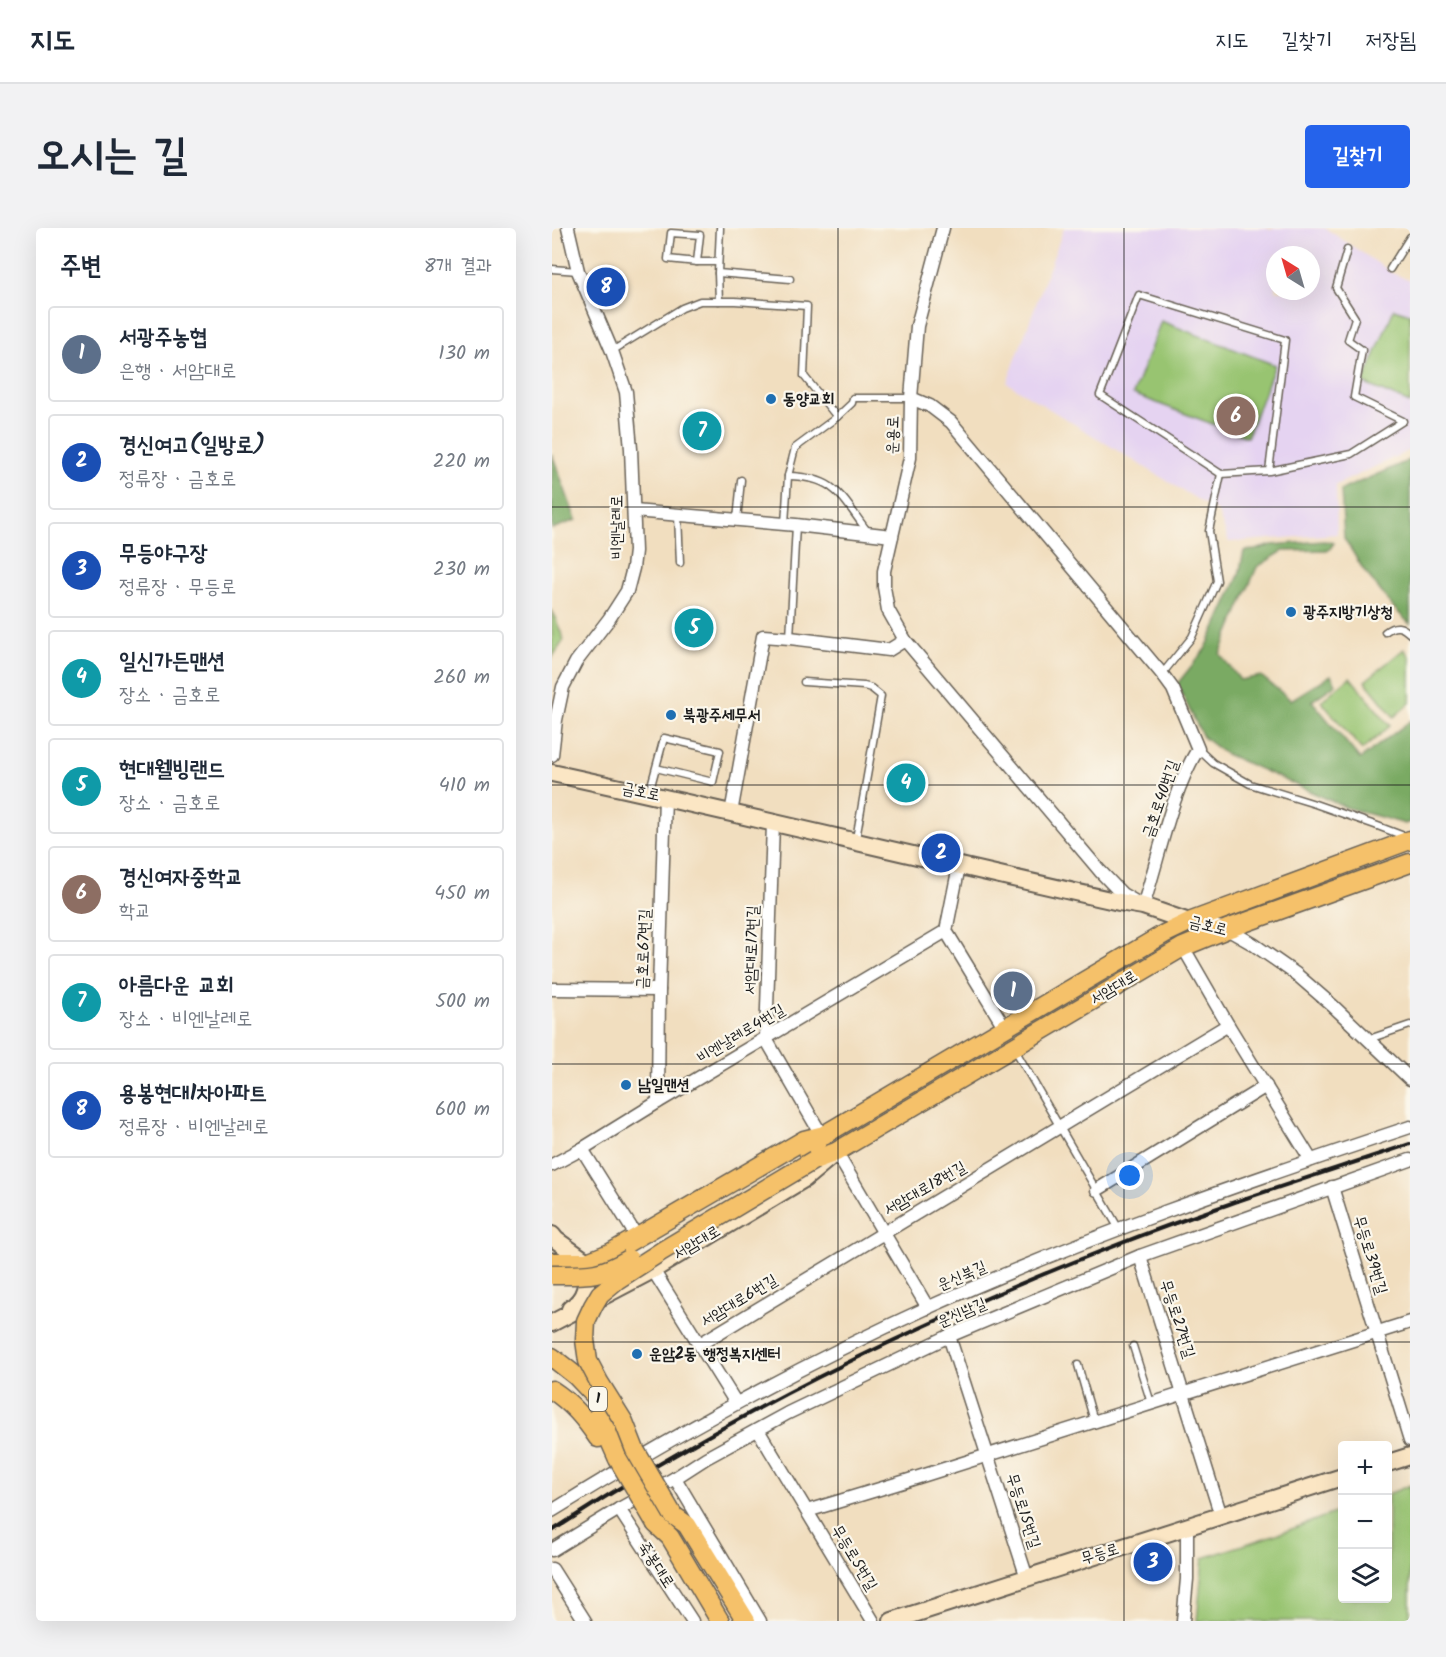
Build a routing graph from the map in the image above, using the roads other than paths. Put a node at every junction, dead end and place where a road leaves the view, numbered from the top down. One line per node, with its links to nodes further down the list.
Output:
1 (568, 228): 10 (street, 비엔날레로)
2 (720, 228): 7 (lane)
3 (943, 228): 15 (street, 운용로)
4 (1410, 237): 8 (lane)
5 (1347, 250): 17 (lane)
6 (697, 262): 6 (lane); 7 (lane)
7 (718, 262): 11 (lane)
8 (1390, 268)
9 (552, 269): 10 (lane)
10 (578, 271): 14 (street, 비엔날레로)
11 (718, 273): 12 (lane); 13 (lane)
12 (790, 279)
13 (719, 301): 14 (lane); 16 (lane)
14 (612, 351): 21 (street, 비엔날레로)
15 (910, 398): 16 (lane); 26 (street, 운용로); 32 (street, 금호로40번길)
16 (837, 417): 19 (lane)
17 (1269, 471): 18 (lane); 18 (lane)
18 (1221, 474): 32 (lane)
19 (788, 476): 24 (lane); 25 (lane)
20 (741, 480): 23 (lane)
21 (634, 511): 22 (street); 35 (street, 비엔날레로)
22 (678, 515): 23 (street); 27 (lane)
23 (737, 521): 24 (street)
24 (791, 525): 25 (street); 30 (lane)
25 (869, 534): 26 (street)
26 (892, 536): 31 (street, 운용로)
27 (680, 563)
28 (1385, 632): 29 (lane)
29 (1410, 634)
30 (790, 638): 31 (street); 39 (street)
31 (904, 640): 45 (street, 운용로)
32 (1162, 674): 34 (street, 금호로40번길)
33 (804, 682): 42 (lane)
34 (1198, 748): 41 (lane); 45 (street, 금호로40번길)
35 (552, 755)
36 (656, 768): 36 (lane); 38 (lane)
37 (552, 773): 38 (street, 금호로)
38 (657, 796): 39 (street, 금호로); 51 (street, 금호로67번길)
39 (731, 813): 40 (street, 금호로)
40 (773, 823): 42 (street, 금호로); 55 (street, 서암대로17번길)
41 (1410, 839): 46 (main road, 서암대로)
42 (855, 842): 44 (street, 금호로)
43 (1410, 863): 47 (main road, 서암대로)
44 (958, 866): 45 (street, 금호로); 48 (street)
45 (1143, 906): 46 (street, 금호로)
46 (1189, 922): 47 (street, 금호로); 54 (main road, 서암대로)
47 (1227, 929): 49 (main road, 서암대로); 56 (street, 금호로)
48 (946, 931): 54 (street); 55 (street, 비엔날레로4번길)
49 (1183, 947): 52 (street); 57 (main road, 서암대로)
50 (552, 989): 51 (street)
51 (659, 990): 60 (street, 금호로67번길)
52 (1228, 1025): 59 (street); 61 (street, 서암대로18번길)
53 (1410, 1025): 56 (lane)
54 (1005, 1028): 63 (main road, 서암대로)
55 (766, 1039): 60 (street, 비엔날레로4번길); 63 (street)
56 (1369, 1039): 58 (street, 금호로)
57 (1013, 1047): 61 (lane); 65 (main road, 서암대로)
58 (1410, 1079)
59 (1266, 1086): 67 (street); 71 (street)
60 (658, 1102): 64 (street, 비엔날레로4번길)
61 (1060, 1127): 71 (lane); 73 (street, 서암대로18번길)
62 (1410, 1127): 67 (street, 운신북길)
63 (822, 1136): 66 (main road, 서암대로); 75 (main road)
64 (582, 1149): 69 (street, 비엔날레로4번길); 75 (street)
65 (836, 1152): 66 (main road, 서암대로); 73 (street, 서암대로18번길); 79 (street, 서암대로)
66 (811, 1155): 80 (main road, bridge); 100 (main road, bridge)
67 (1311, 1160): 72 (street, 운신북길)
68 (1410, 1160): 70 (street, 운신남길)
69 (552, 1165)
70 (1332, 1187): 76 (street, 운신남길); 85 (street, 무등로39번길)
71 (1097, 1190): 72 (lane)
72 (1119, 1229): 82 (street, 운신북길)
73 (884, 1232): 81 (street, 서암대로18번길); 82 (street, 서암대로18번길)
74 (552, 1235): 78 (street)
75 (637, 1237): 78 (main road)
76 (1140, 1256): 86 (street, 운신남길); 94 (street, 무등로27번길)
77 (552, 1262): 78 (main road)
78 (587, 1262): 83 (street)
79 (653, 1270): 83 (street, 서암대로); 88 (street, 서암대로6번길)
80 (552, 1275)
81 (796, 1286): 88 (street, 서암대로6번길)
82 (928, 1308): 95 (street, 운신북길)
83 (552, 1322)
84 (1410, 1322): 85 (street)
85 (1377, 1332): 94 (street); 99 (street, 무등로39번길)
86 (949, 1336): 98 (street, 운신남길); 101 (street, 무등로15번길)
87 (593, 1341): 100 (lane)
88 (700, 1344): 95 (street, 서암대로6번길)
89 (1133, 1346): 96 (lane)
90 (552, 1357): 100 (main road, 1)
91 (1078, 1365): 97 (lane)
92 (552, 1371): 103 (main road, 1)
93 (552, 1390): 103 (main road)
94 (1183, 1393): 96 (street); 112 (street, 무등로27번길)
95 (736, 1403): 100 (street, 운신북길)
96 (1150, 1403): 97 (street)
97 (1094, 1421): 101 (street, 무등로15번길)
98 (758, 1430): 105 (street, 운신남길); 110 (street, 무등로5번길)
99 (1410, 1440)
100 (640, 1452): 109 (street, 운신북길); 111 (main road, 1, bridge)
101 (987, 1456): 107 (street, 무등로15번길); 117 (street, 무등로15번길)
102 (1410, 1456): 104 (street)
103 (618, 1459): 113 (main road, 1, bridge)
104 (1392, 1462)
105 (675, 1478): 108 (street, 운신남길); 124 (street)
106 (1338, 1479): 112 (street, 무등로)
107 (906, 1481): 110 (street, 무등로5번길)
108 (620, 1509): 115 (street, 운신남길); 119 (street, 죽봉대로)
109 (552, 1511)
110 (807, 1511): 125 (street, 무등로5번길)
111 (673, 1515): 122 (main road, 1); 123 (main road)
112 (1221, 1516): 114 (street, 무등로)
113 (656, 1524): 120 (main road); 121 (main road, 죽봉대로 / 1)
114 (1187, 1527): 117 (street, 무등로); 127 (street)
115 (552, 1550)
116 (552, 1569): 118 (street)
117 (1027, 1578): 126 (street, 무등로)
118 (585, 1621)
119 (692, 1621)
120 (706, 1621)
121 (720, 1621)
122 (733, 1621)
123 (746, 1621)
124 (760, 1621)
125 (873, 1621)
126 (892, 1621)
127 (1183, 1621)

